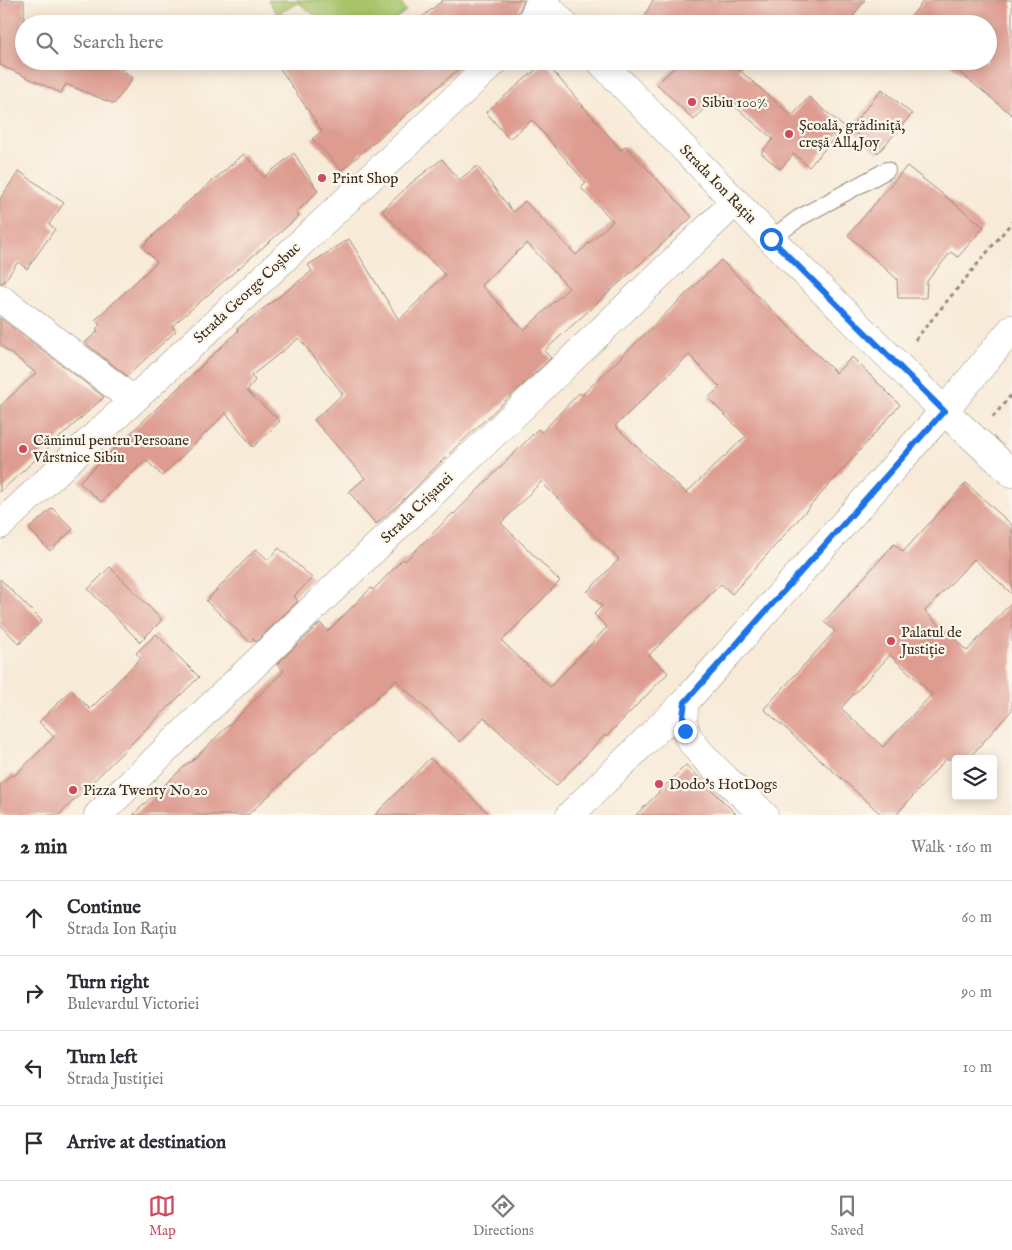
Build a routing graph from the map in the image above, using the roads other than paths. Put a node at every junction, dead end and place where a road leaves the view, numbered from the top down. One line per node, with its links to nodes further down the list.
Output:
1 (541, 0): 2 (street); 3 (street)
2 (534, 15)
3 (555, 15)
4 (485, 70): 11 (street, Strada George Coșbuc)
5 (609, 70): 7 (street, Strada Ion Rațiu)
6 (887, 170): 8 (lane)
7 (735, 202): 8 (street, Strada Ion Rațiu); 16 (street, Strada Crișanei)
8 (771, 239): 12 (street, Strada Ion Rațiu)
9 (0, 298): 11 (street)
10 (1012, 329): 12 (street)
11 (132, 400): 14 (street, Strada George Coșbuc)
12 (944, 411): 13 (street, Strada Ion Rațiu); 15 (street)
13 (1012, 473)
14 (0, 525)
15 (685, 702): 17 (street); 18 (street)
16 (98, 815)
17 (570, 815)
18 (764, 815)

